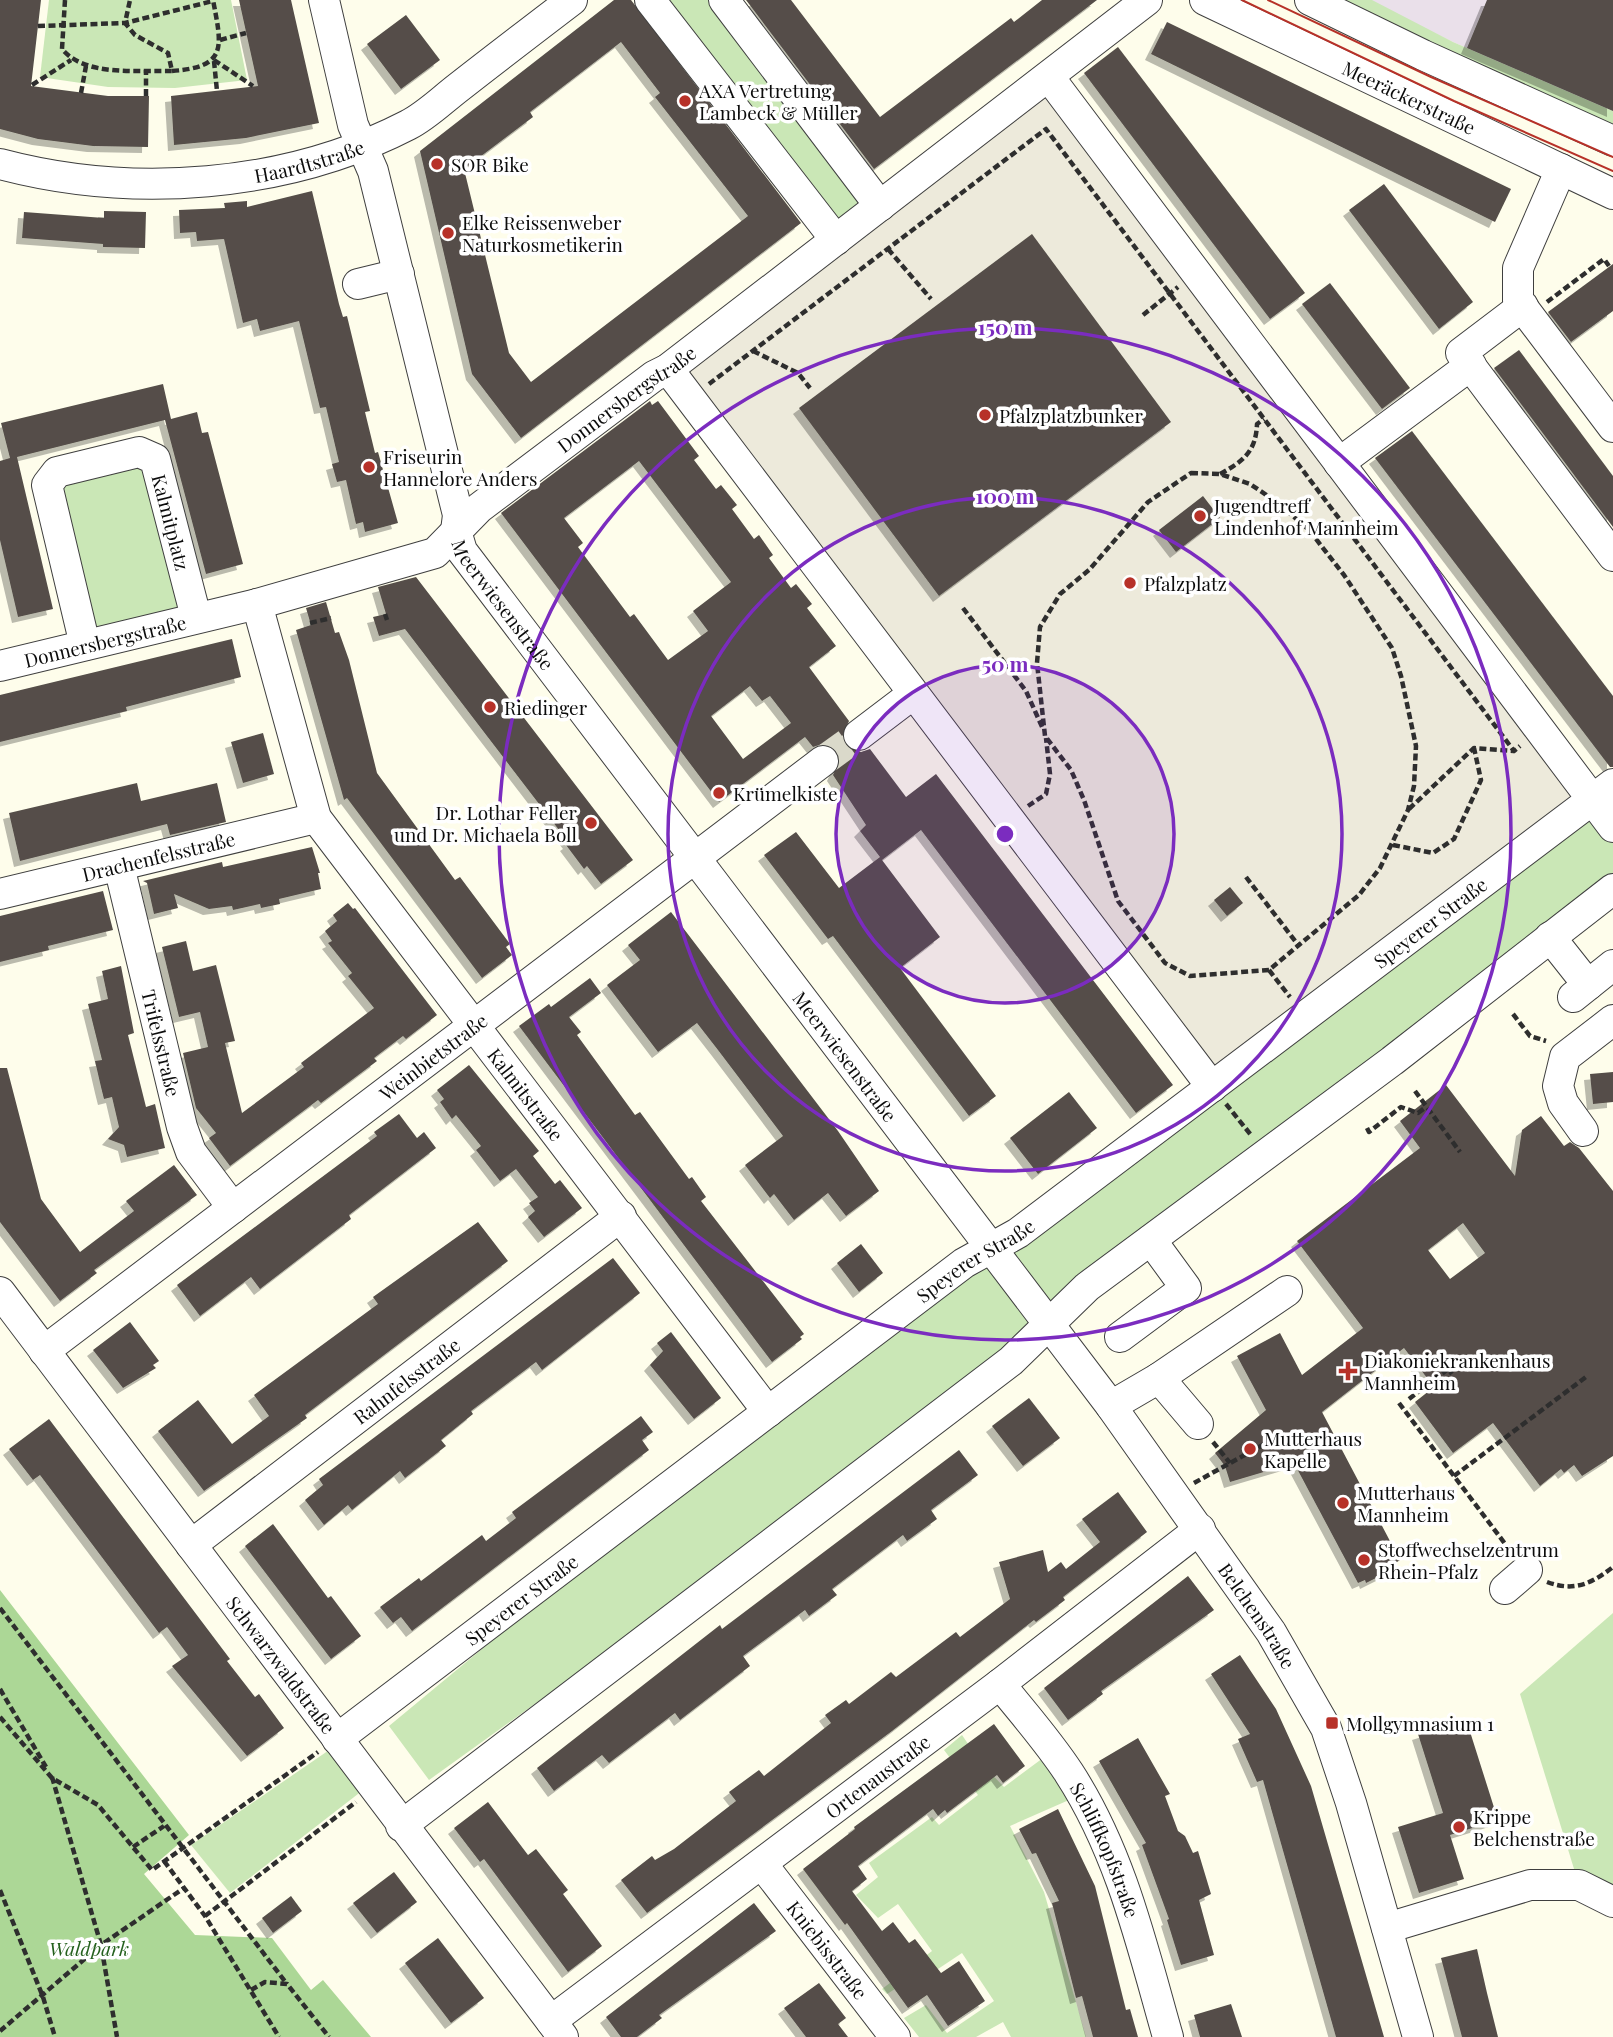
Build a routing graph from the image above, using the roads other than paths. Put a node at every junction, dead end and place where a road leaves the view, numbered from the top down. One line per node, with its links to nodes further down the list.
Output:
1 (324, 0): 10 (street, Meerwiesenstraße)
2 (572, 0): 10 (street, Haardtstraße)
3 (650, 0): 15 (street)
4 (724, 0): 14 (street)
5 (1147, 0): 8 (street, Donnersbergstraße)
6 (1205, 0): 12 (street, Meeräckerstraße)
7 (1310, 0): 9 (street)
8 (1049, 77): 14 (street, Donnersbergstraße); 22 (street)
9 (1613, 141)
10 (362, 145): 11 (street, Haardtstraße); 16 (street, Meerwiesenstraße)
11 (0, 164)
12 (1560, 169): 13 (street, Meeräckerstraße); 18 (street)
13 (1613, 194)
14 (880, 206): 15 (street, Donnersbergstraße)
15 (836, 240): 20 (street, Donnersbergstraße)
16 (399, 274): 17 (street); 23 (street, Meerwiesenstraße)
17 (358, 284)
18 (1526, 311): 19 (street); 21 (street)
19 (1471, 365): 22 (street); 24 (street)
20 (668, 369): 23 (street, Donnersbergstraße); 29 (street)
21 (1613, 427)
22 (1339, 463): 32 (street)
23 (456, 531): 25 (street, Donnersbergstraße); 35 (street, Meerwiesenstraße)
24 (1613, 556)
25 (257, 604): 26 (street, Donnersbergstraße); 33 (street, Kalmitstraße)
26 (196, 617): 27 (street, Donnersbergstraße); 27 (street, Kalmitplatz)
27 (85, 645): 28 (street, Donnersbergstraße)
28 (0, 666)
29 (913, 694): 30 (street); 43 (street)
30 (859, 735)
31 (823, 761): 35 (street, Weinbietstraße)
32 (1603, 792): 34 (street); 43 (street, Speyerer Straße)
33 (316, 818): 36 (street, Drachenfelsstraße); 42 (street, Kalmitstraße)
34 (1613, 827)
35 (694, 858): 42 (street, Weinbietstraße); 48 (street, Meerwiesenstraße)
36 (119, 866): 38 (street, Drachenfelsstraße); 45 (street, Trifelsstraße)
37 (1613, 889): 39 (street)
38 (0, 894)
39 (1550, 937): 40 (street); 47 (street)
40 (1613, 965)
41 (1613, 1020): 44 (street)
42 (475, 1026): 45 (street, Weinbietstraße); 46 (street, Kalmitstraße)
43 (1212, 1087): 48 (street, Speyerer Straße)
44 (1583, 1131)
45 (233, 1208): 53 (street, Weinbietstraße)
46 (621, 1216): 56 (street, Kalmitstraße); 59 (street, Rahnfelsstraße)
47 (1152, 1240): 51 (street); 52 (street)
48 (989, 1247): 51 (street, Belchenstraße); 56 (street, Speyerer Straße)
49 (1287, 1291): 54 (street)
50 (0, 1292): 53 (street, Schwarzwaldstraße)
51 (1048, 1325): 55 (street, Belchenstraße); 64 (street)
52 (1120, 1337)
53 (44, 1351): 59 (street, Schwarzwaldstraße)
54 (1158, 1378): 55 (street); 57 (street)
55 (1111, 1406): 58 (street, Belchenstraße)
56 (768, 1412): 63 (street, Speyerer Straße)
57 (1198, 1424)
58 (1200, 1529): 62 (street, Ortenaustraße); 67 (street, Belchenstraße)
59 (191, 1545): 63 (street, Schwarzwaldstraße)
60 (1527, 1570): 61 (street)
61 (1505, 1589)
62 (1000, 1684): 65 (street, Ortenaustraße); 70 (street, Schliffkopfstraße)
63 (337, 1739): 64 (street, Schwarzwaldstraße)
64 (401, 1826): 68 (street, Schwarzwaldstraße)
65 (762, 1864): 68 (street, Ortenaustraße); 69 (street, Kniebisstraße)
66 (1613, 1902): 67 (street)
67 (1387, 1928): 71 (street, Belchenstraße)
68 (557, 2029)
69 (895, 2037)
70 (1168, 2037)
71 (1419, 2037)

